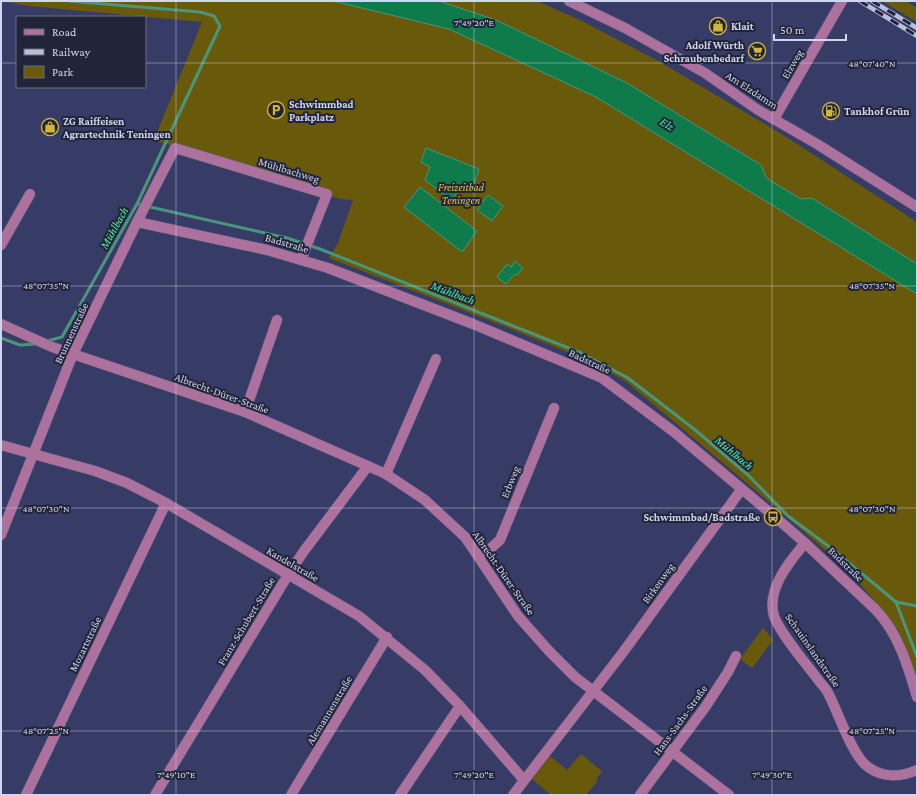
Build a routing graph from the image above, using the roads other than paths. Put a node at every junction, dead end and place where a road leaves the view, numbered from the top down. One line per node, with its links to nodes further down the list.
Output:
1 (569, 1): 3 (street, Am Elzdamm)
2 (842, 1): 3 (street, Elzweg)
3 (774, 119): 6 (street, Am Elzdamm)
4 (175, 148): 7 (street, Brunnenstraße); 9 (street, Mühlbachweg)
5 (30, 194): 8 (street)
6 (917, 207)
7 (137, 222): 9 (street, Badstraße); 12 (street, Brunnenstraße)
8 (1, 245)
9 (303, 256): 20 (street, Badstraße)
10 (277, 320): 15 (street)
11 (1, 324): 12 (street, Albrecht-Dürer-Straße)
12 (73, 354): 15 (street, Albrecht-Dürer-Straße); 17 (street, Brunnenstraße)
13 (436, 359): 19 (street)
14 (554, 408): 24 (street, Erbweg)
15 (245, 412): 18 (street, Albrecht-Dürer-Straße)
16 (1, 445): 17 (street, Kandelstraße)
17 (34, 454): 21 (street, Kandelstraße); 22 (street, Brunnenstraße)
18 (368, 466): 19 (street, Albrecht-Dürer-Straße); 25 (street, Franz-Schubert-Straße)
19 (386, 474): 24 (street, Albrecht-Dürer-Straße)
20 (742, 490): 23 (street, Badstraße); 28 (street, Birkenweg)
21 (166, 503): 25 (street, Kandelstraße); 34 (street, Mozartstraße)
22 (1, 535)
23 (805, 543): 29 (street, Badstraße); 32 (street, Schauinslandstraße)
24 (478, 555): 28 (street, Albrecht-Dürer-Straße)
25 (288, 575): 26 (street, Kandelstraße); 35 (street, Franz-Schubert-Straße)
26 (387, 637): 30 (street, Kandelstraße); 36 (street, Alemannenstraße)
27 (736, 656): 31 (street, Hans-Sachs-Straße)
28 (594, 691): 31 (street, Albrecht-Dürer-Straße); 33 (street, Birkenweg)
29 (917, 697)
30 (460, 706): 33 (street, Kandelstraße); 37 (street)
31 (672, 752): 39 (street, Hans-Sachs-Straße); 40 (street, Albrecht-Dürer-Straße)
32 (917, 770)
33 (523, 779): 38 (street, Birkenweg)
34 (26, 795)
35 (156, 795)
36 (291, 795)
37 (400, 795)
38 (513, 795)
39 (640, 795)
40 (730, 795)

